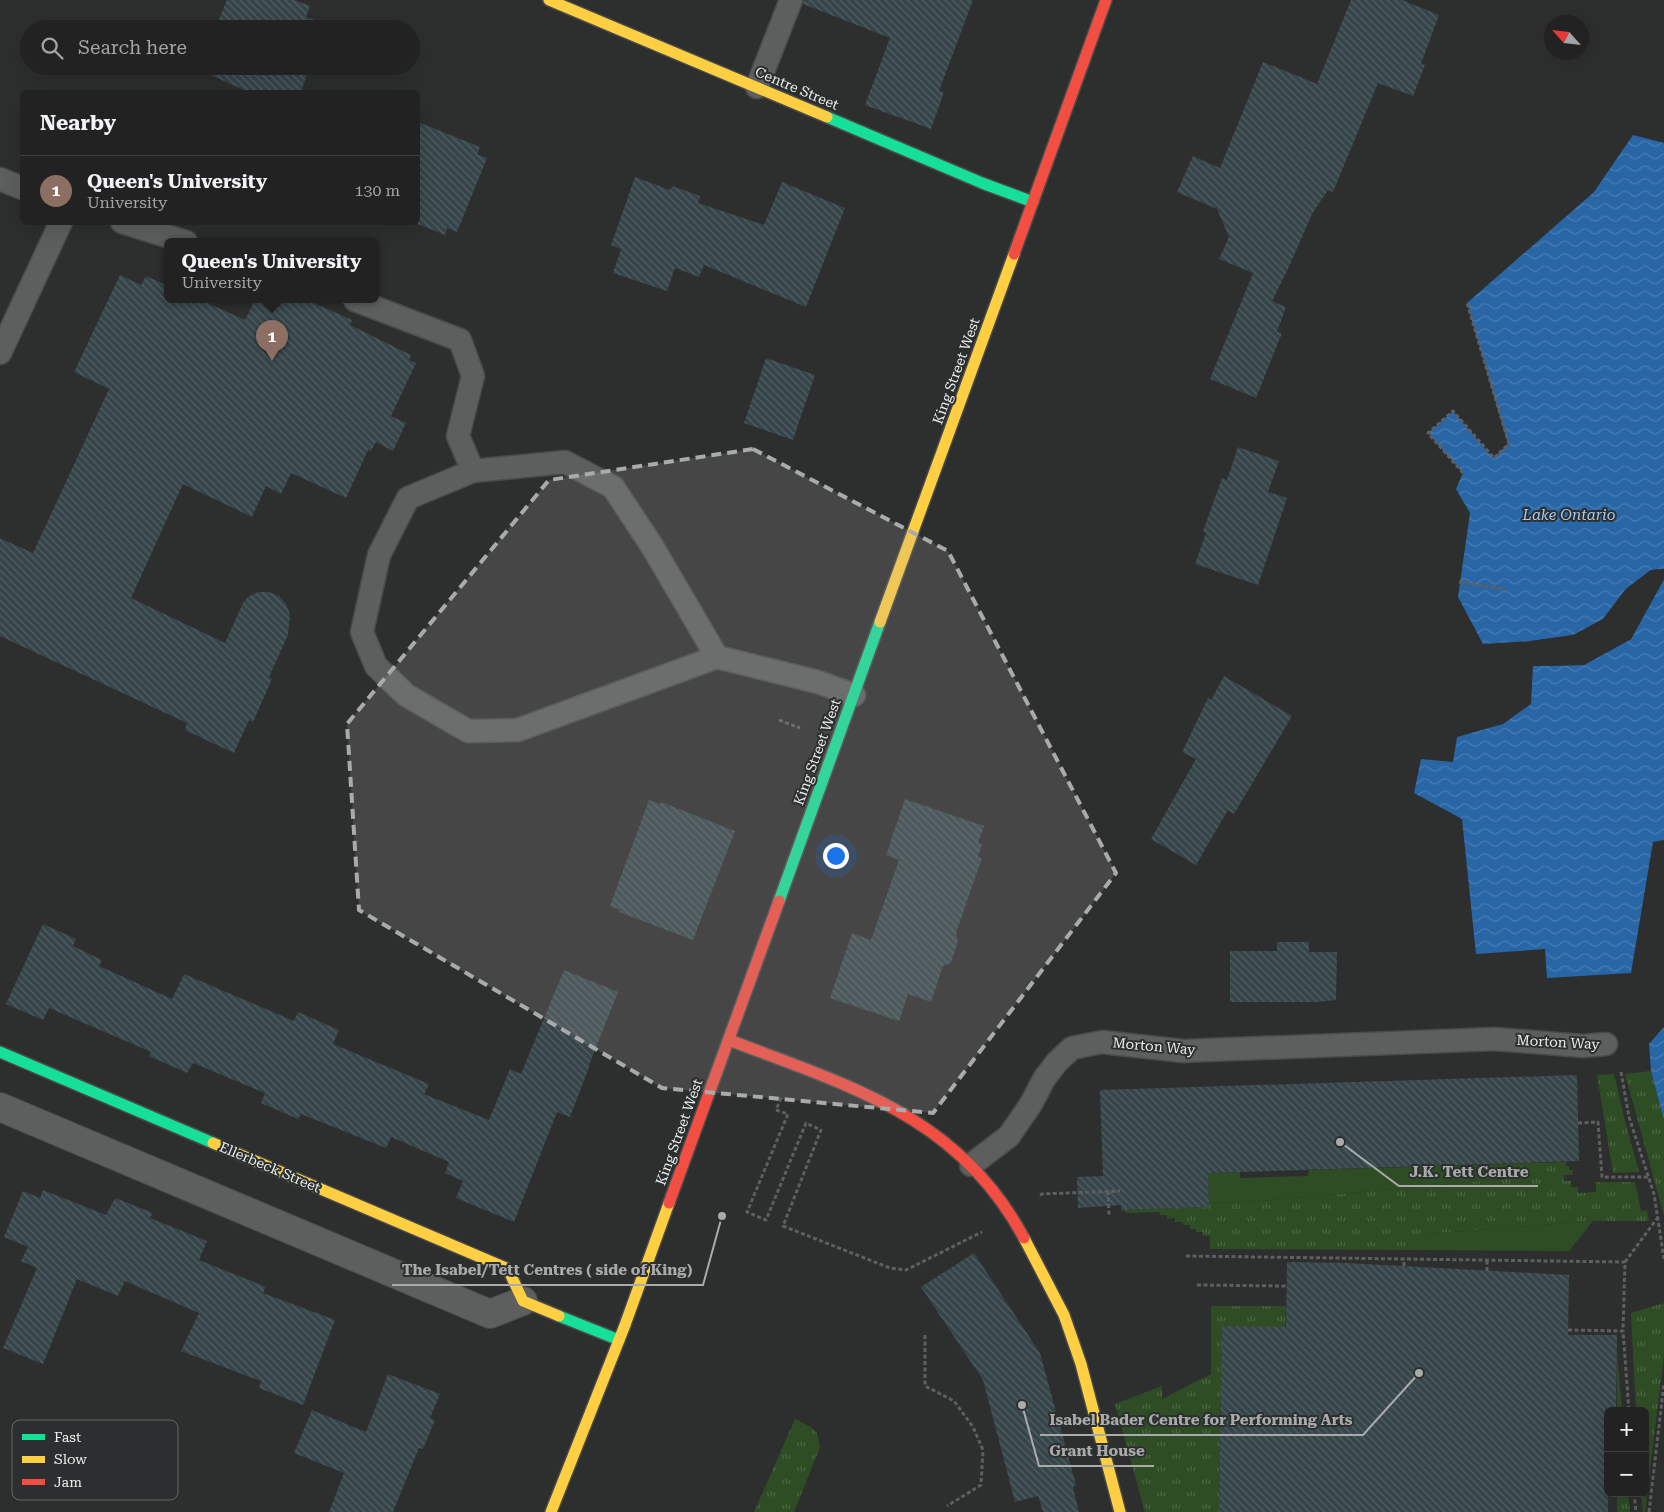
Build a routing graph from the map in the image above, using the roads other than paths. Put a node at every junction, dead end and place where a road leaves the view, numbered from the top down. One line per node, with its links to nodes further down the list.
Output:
1 (549, 0): 4 (street, Centre Street)
2 (791, 0): 4 (lane)
3 (1106, 0): 7 (street, King Street West)
4 (757, 88): 7 (street, Centre Street)
5 (0, 179): 6 (lane)
6 (20, 187)
7 (1033, 202): 15 (street, King Street West)
8 (60, 225): 12 (lane)
9 (132, 225): 10 (lane)
10 (173, 238)
11 (363, 303): 13 (lane)
12 (0, 353)
13 (473, 471): 14 (lane); 14 (lane)
14 (717, 657): 15 (lane)
15 (854, 695): 16 (street, King Street West)
16 (729, 1040): 20 (street); 22 (street, King Street West)
17 (1606, 1044): 20 (lane, Morton Way)
18 (0, 1052): 21 (street, Ellerbeck Street)
19 (0, 1107): 21 (street)
20 (971, 1165): 24 (street)
21 (523, 1300): 22 (street)
22 (619, 1340): 23 (street, King Street West)
23 (551, 1512)
24 (1120, 1512)

